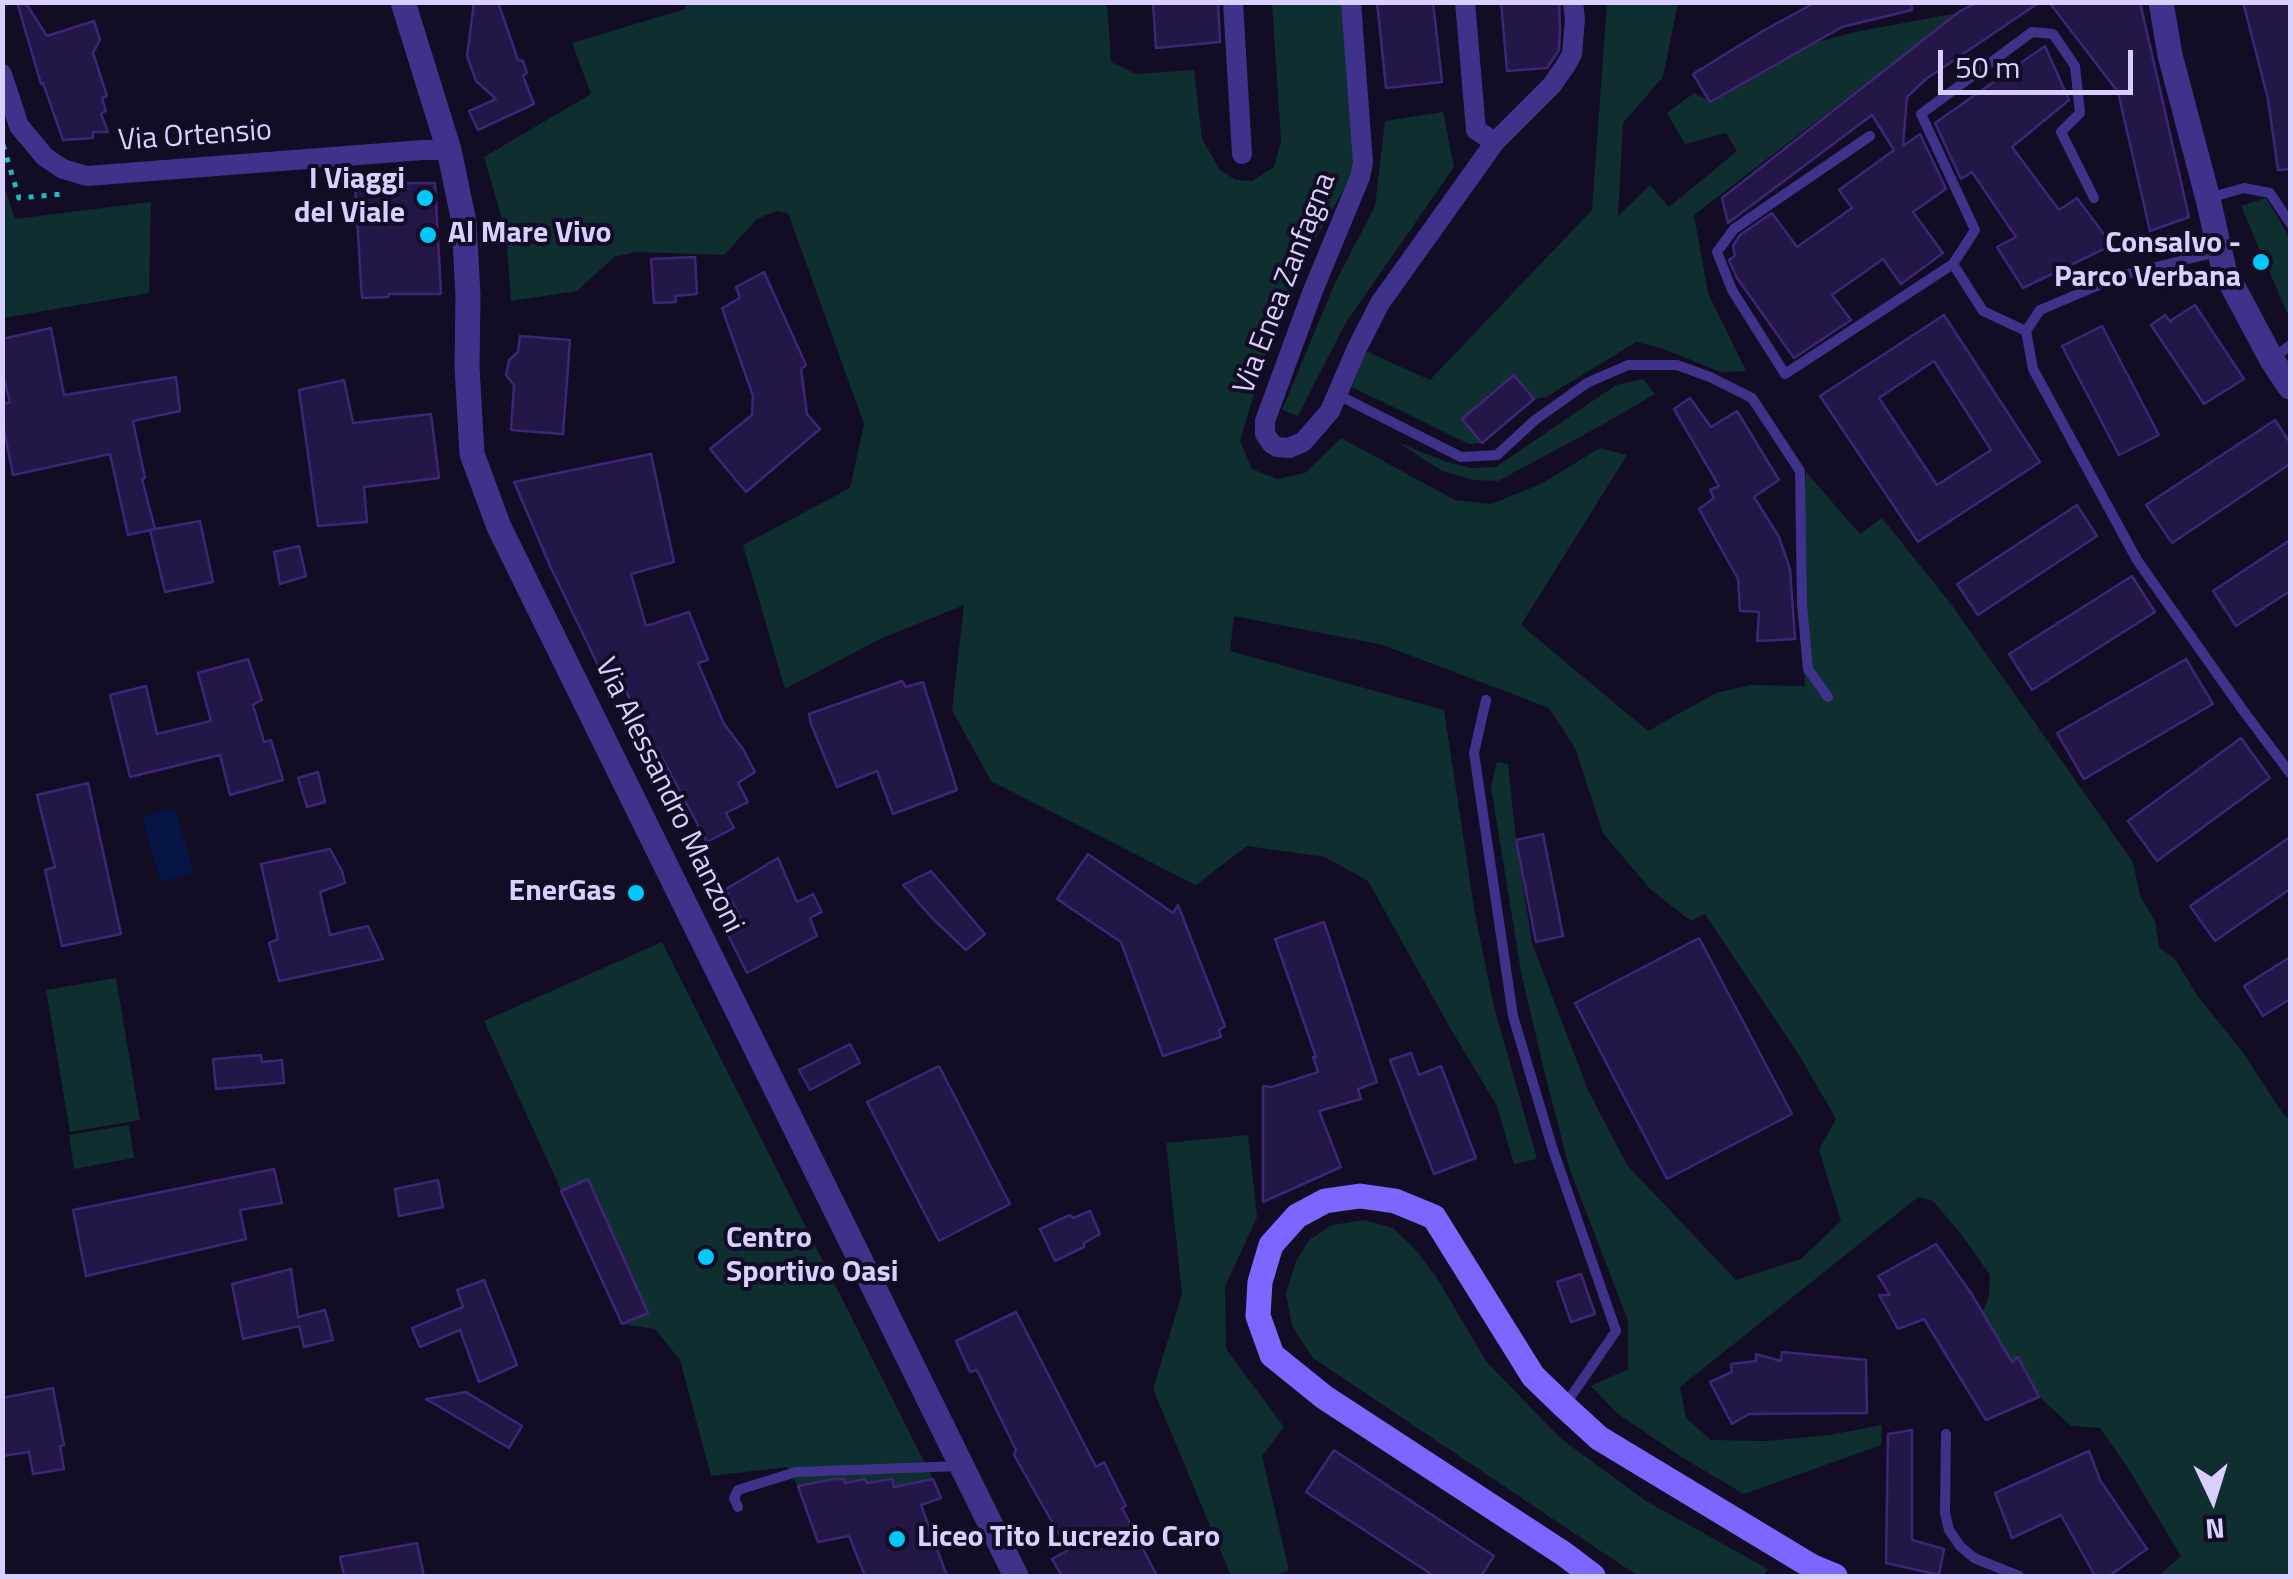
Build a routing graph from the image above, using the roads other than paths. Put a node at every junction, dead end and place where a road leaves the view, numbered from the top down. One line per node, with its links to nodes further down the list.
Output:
1 (402, 2): 10 (street, Via Alessandro Manzoni)
2 (1233, 2): 11 (street)
3 (1351, 2): 20 (street, Via Enea Zanfagna)
4 (1465, 2): 9 (street)
5 (1573, 2): 9 (street, Via Enea Zanfagna)
6 (2161, 2): 13 (street)
7 (2, 74): 10 (street, Via Ortensio)
8 (1870, 136): 16 (lane)
9 (1495, 142): 20 (street, Via Enea Zanfagna)
10 (448, 150): 26 (street, Via Alessandro Manzoni)
11 (1242, 154)
12 (2094, 198): 16 (lane)
13 (2208, 199): 14 (lane); 15 (street)
14 (2290, 223)
15 (2218, 252): 17 (lane); 18 (street)
16 (1953, 264): 17 (lane)
17 (2026, 332): 23 (lane)
18 (2281, 353): 19 (street)
19 (2290, 387)
20 (1337, 394): 21 (lane)
21 (1828, 697)
22 (1486, 700): 24 (lane)
23 (2290, 773)
24 (1564, 1406): 29 (main road); 30 (main road)
25 (1946, 1434): 31 (lane)
26 (960, 1466): 27 (lane); 28 (street, Via Alessandro Manzoni)
27 (738, 1507)
28 (1016, 1576)
29 (1593, 1576)
30 (1835, 1576)
31 (2019, 1576)

